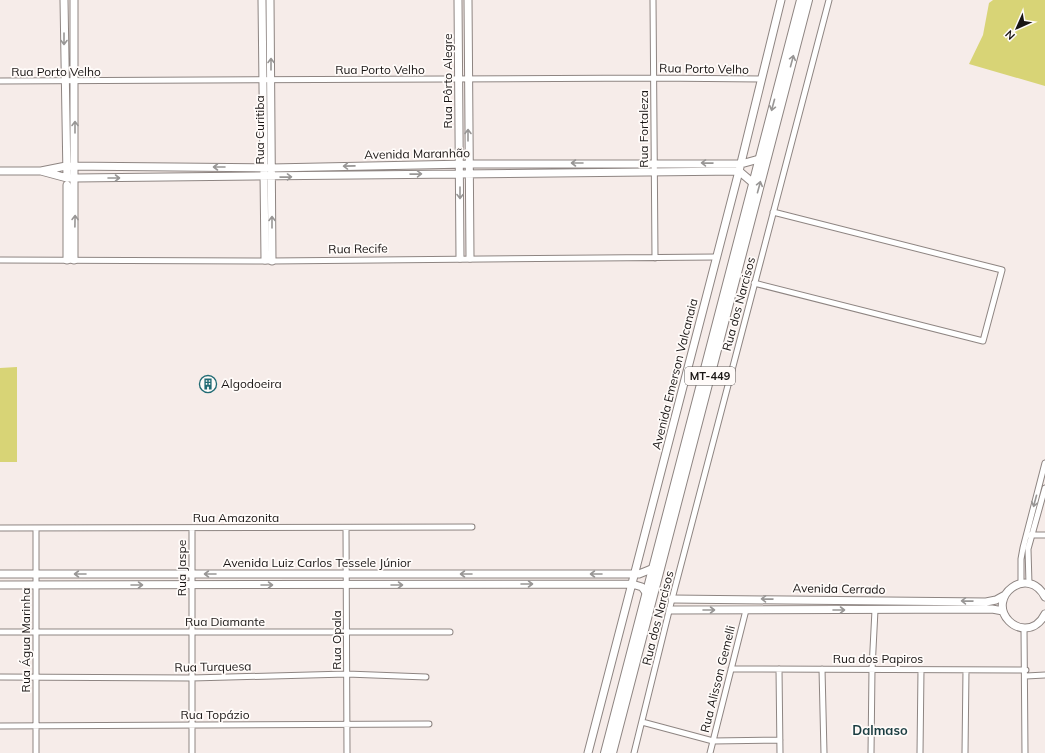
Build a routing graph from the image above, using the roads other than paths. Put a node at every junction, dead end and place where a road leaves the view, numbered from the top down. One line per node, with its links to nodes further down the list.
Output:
1 (64, 0): 21 (street, one-way to 21)
2 (74, 0): 22 (street)
3 (262, 0): 19 (street, Rua Curitiba)
4 (270, 0): 20 (street, Rua Curitiba, one-way to 4)
5 (458, 0): 12 (street, Rua Pôrto Alegre)
6 (468, 0): 13 (street, Rua Pôrto Alegre)
7 (653, 0): 14 (street, Rua Fortaleza)
8 (781, 0): 16 (street, Avenida Emerson Valcanaia)
9 (808, 0): 114 (main road, MT-449, one-way to 9)
10 (829, 0): 40 (street, Rua dos Narcisos)
11 (798, 2): 23 (main road, MT-449, one-way to 23)
12 (459, 28): 13 (street); 17 (street, Rua Pôrto Alegre)
13 (468, 28): 15 (street, Rua Pôrto Alegre)
14 (654, 78): 15 (street, Rua Porto Velho); 16 (street, Rua Porto Velho); 24 (street, Rua Fortaleza)
15 (469, 79): 17 (street, Rua Porto Velho); 26 (street, Rua Pôrto Alegre, one-way to 15)
16 (760, 79): 30 (street, Avenida Emerson Valcanaia)
17 (459, 80): 20 (street, Rua Porto Velho); 25 (street, Rua Pôrto Alegre)
18 (0, 81): 21 (street, Rua Porto Velho)
19 (263, 81): 20 (street, Rua Porto Velho); 22 (street, Rua Porto Velho); 29 (street, Rua Curitiba)
20 (271, 81): 29 (street, Rua Curitiba)
21 (64, 82): 22 (street, Rua Porto Velho); 27 (street)
22 (75, 82): 28 (street, one-way to 22)
23 (759, 159): 30 (street, Avenida Maranhão); 39 (main road, MT-449)
24 (654, 163): 26 (street, Avenida Maranhão, one-way to 26); 30 (street, Avenida Maranhão, one-way to 24); 33 (street, Rua Fortaleza)
25 (459, 164): 26 (street, Avenida Maranhão); 29 (street, Avenida Maranhão, one-way to 29); 35 (street, Rua Pôrto Alegre)
26 (468, 164): 34 (street, Rua Pôrto Alegre)
27 (66, 166): 28 (street, Avenida Maranhão); 32 (street, Avenida Maranhão); 38 (street)
28 (75, 166): 29 (street, Avenida Maranhão, one-way to 28); 37 (street)
29 (268, 168): 36 (street, Rua Curitiba)
30 (740, 168): 33 (street, Avenida Maranhão); 39 (street); 41 (street, Avenida Emerson Valcanaia)
31 (0, 171): 32 (street)
32 (41, 171): 38 (street, Avenida Maranhão)
33 (654, 172): 34 (street, Avenida Maranhão); 44 (street, Rua Fortaleza)
34 (468, 173): 35 (street, Avenida Maranhão); 43 (street, Rua Pôrto Alegre)
35 (460, 174): 36 (street, Avenida Maranhão, one-way to 35); 42 (street, Rua Pôrto Alegre, one-way to 42)
36 (268, 177): 37 (street, Avenida Maranhão, one-way to 36); 47 (street, Rua Curitiba)
37 (75, 178): 38 (street, Avenida Maranhão); 46 (street, one-way to 37)
38 (67, 181): 46 (street)
39 (753, 183): 60 (main road, MT-449)
40 (773, 212): 48 (street, Rua dos Narcisos); 48 (street)
41 (716, 257): 44 (street, Rua Recife); 65 (street, Avenida Emerson Valcanaia)
42 (460, 258): 43 (street, Rua Recife); 47 (street, Rua Recife)
43 (470, 258): 44 (street, Rua Recife)
44 (655, 258)
45 (0, 260): 46 (street, Rua Recife)
46 (71, 260): 47 (street, Rua Recife)
47 (269, 261)
48 (754, 282): 76 (street, Rua dos Narcisos)
49 (1045, 463): 50 (street)
50 (1044, 472): 57 (street, one-way to 57)
51 (1045, 488): 58 (street)
52 (0, 528): 53 (street, Rua Amazonita)
53 (36, 528): 54 (street, Rua Amazonita); 62 (street, Rua Água Marinha)
54 (192, 528): 55 (street, Rua Amazonita); 63 (street, Rua Jaspe)
55 (346, 528): 56 (street, Rua Amazonita); 64 (street, Rua Opala)
56 (472, 528)
57 (1026, 535): 58 (street); 67 (street)
58 (1032, 535): 59 (street); 68 (street)
59 (1045, 535)
60 (654, 568): 65 (street, Avenida Luiz Carlos Tessele Júnior); 73 (main road, MT-449)
61 (0, 574): 62 (street, Avenida Luiz Carlos Tessele Júnior)
62 (36, 574): 63 (street, Avenida Luiz Carlos Tessele Júnior, one-way to 62); 70 (street, Rua Água Marinha)
63 (192, 574): 64 (street, Avenida Luiz Carlos Tessele Júnior, one-way to 63); 71 (street, Rua Jaspe)
64 (346, 574): 65 (street, Avenida Luiz Carlos Tessele Júnior, one-way to 64); 72 (street, Rua Opala)
65 (634, 574): 66 (street, Avenida Emerson Valcanaia)
66 (632, 584): 72 (street, Avenida Luiz Carlos Tessele Júnior, one-way to 66); 73 (street); 112 (street, Avenida Emerson Valcanaia)
67 (1021, 584): 68 (street); 74 (street, Avenida Cerrado)
68 (1029, 584): 75 (street)
69 (0, 585): 70 (street, Avenida Luiz Carlos Tessele Júnior)
70 (36, 585): 71 (street, Avenida Luiz Carlos Tessele Júnior, one-way to 71); 84 (street, Rua Água Marinha)
71 (192, 585): 72 (street, Avenida Luiz Carlos Tessele Júnior, one-way to 72); 85 (street, Rua Jaspe)
72 (346, 585): 86 (street, Rua Opala)
73 (647, 594): 113 (main road, MT-449)
74 (1005, 595): 76 (street, Avenida Cerrado, one-way to 76); 80 (street)
75 (1045, 597)
76 (672, 599): 77 (street, Rua dos Narcisos)
77 (670, 610): 78 (street, Avenida Cerrado, one-way to 78); 101 (street, Rua dos Narcisos)
78 (746, 610): 79 (street, Avenida Cerrado, one-way to 79); 88 (street, Rua Alisson Gemelli)
79 (875, 610): 80 (street, Avenida Cerrado); 91 (street)
80 (1003, 611): 82 (street)
81 (1045, 614): 82 (street)
82 (1024, 628): 94 (street)
83 (0, 632): 84 (street, Rua Diamante)
84 (36, 632): 85 (street, Rua Diamante); 98 (street, Rua Água Marinha)
85 (192, 632): 86 (street, Rua Diamante); 100 (street, Rua Jaspe)
86 (347, 632): 87 (street, Rua Diamante); 95 (street, Rua Opala)
87 (450, 632)
88 (731, 669): 89 (street, Rua dos Papiros); 108 (street, Rua Alisson Gemelli)
89 (779, 669): 90 (street, Rua dos Papiros); 107 (street)
90 (822, 669): 91 (street, Rua dos Papiros); 118 (street)
91 (872, 669): 92 (street, Rua dos Papiros); 119 (street)
92 (921, 670): 93 (street, Rua dos Papiros); 120 (street)
93 (966, 670): 94 (street, Rua dos Papiros); 121 (street)
94 (1026, 673): 96 (street, Rua dos Papiros); 122 (street)
95 (347, 674): 99 (street, Rua Turquesa); 100 (street, Rua Turquesa); 104 (street, Rua Opala)
96 (1045, 675)
97 (0, 676): 98 (street, Rua Turquesa)
98 (36, 676): 100 (street, Rua Turquesa); 106 (street, Rua Água Marinha)
99 (426, 677)
100 (192, 678): 103 (street, Rua Jaspe)
101 (642, 722): 108 (street); 115 (street, Rua dos Narcisos)
102 (429, 724): 104 (street, Rua Topázio)
103 (192, 725): 104 (street, Rua Topázio); 106 (street, Rua Topázio); 110 (street, Rua Jaspe)
104 (347, 725): 111 (street, Rua Opala)
105 (0, 726): 106 (street, Rua Topázio)
106 (36, 726): 109 (street, Rua Água Marinha)
107 (780, 740): 108 (street); 117 (street)
108 (714, 741): 116 (street, Rua Alisson Gemelli)
109 (36, 753)
110 (192, 753)
111 (347, 753)
112 (588, 753)
113 (605, 753)
114 (612, 753)
115 (634, 753)
116 (710, 753)
117 (780, 753)
118 (824, 753)
119 (872, 753)
120 (920, 753)
121 (965, 753)
122 (1025, 753)

